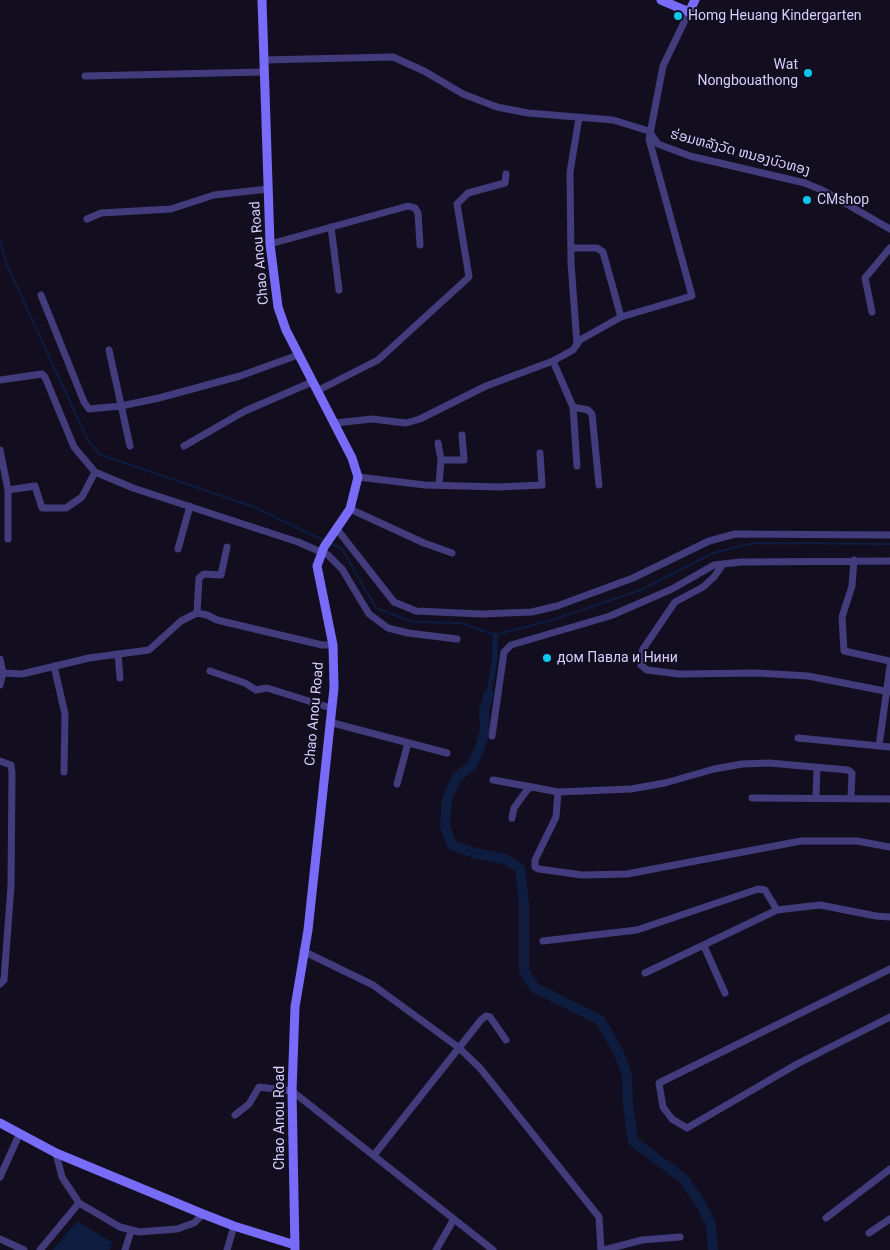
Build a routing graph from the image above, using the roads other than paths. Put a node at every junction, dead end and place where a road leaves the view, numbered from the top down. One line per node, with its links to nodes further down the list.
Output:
1 (262, 0): 5 (street, Chao Anou Road)
2 (661, 0): 4 (street)
3 (695, 0): 4 (street)
4 (689, 12): 9 (street)
5 (263, 60): 6 (street, Chao Anou Road); 8 (street, ຮ່ອມຫລັງວັດ ຫນອງບົວທອງ)
6 (263, 72): 7 (street); 11 (street, Chao Anou Road)
7 (85, 76)
8 (579, 118): 9 (street, ຮ່ອມຫລັງວັດ ຫນອງບົວທອງ); 17 (street)
9 (649, 132): 14 (street, ຮ່ອມຫລັງວັດ ຫນອງບົວທອງ); 22 (street)
10 (506, 174): 29 (street)
11 (268, 189): 12 (street); 15 (street, Chao Anou Road)
12 (87, 219)
13 (331, 227): 15 (street); 16 (street); 19 (street)
14 (890, 229)
15 (270, 244): 25 (street, Chao Anou Road)
16 (420, 245)
17 (571, 248): 22 (street); 23 (street)
18 (890, 248): 21 (street)
19 (339, 290)
20 (41, 295): 30 (street)
21 (872, 312)
22 (621, 317): 23 (street)
23 (577, 344): 26 (street)
24 (109, 350): 30 (street)
25 (298, 355): 28 (street, Chao Anou Road); 30 (street)
26 (553, 361): 31 (street); 32 (street)
27 (0, 380): 41 (street)
28 (312, 382): 29 (street, Chao Anou Road); 36 (street)
29 (317, 391): 32 (street, Chao Anou Road)
30 (121, 406): 35 (street)
31 (572, 407): 40 (street); 44 (street)
32 (335, 423): 42 (street, Chao Anou Road)
33 (462, 435): 39 (street)
34 (438, 443): 39 (street)
35 (130, 446)
36 (184, 446)
37 (0, 452): 45 (street)
38 (540, 453): 43 (street)
39 (441, 460): 43 (street)
40 (577, 466)
41 (95, 472): 45 (street); 46 (street)
42 (358, 477): 43 (street); 47 (street, Chao Anou Road)
43 (439, 485)
44 (599, 485)
45 (8, 490): 50 (street)
46 (190, 506): 52 (street); 53 (street)
47 (350, 509): 48 (street, Chao Anou Road); 54 (street)
48 (336, 528): 49 (street); 53 (street, Chao Anou Road)
49 (890, 535)
50 (8, 539)
51 (227, 547): 58 (street)
52 (178, 549)
53 (323, 549): 59 (street); 60 (street, Chao Anou Road)
54 (452, 553)
55 (854, 560): 56 (street); 57 (street); 63 (street)
56 (890, 561)
57 (723, 564): 70 (street); 73 (street)
58 (197, 613): 60 (street); 61 (street)
59 (457, 639)
60 (333, 645): 71 (street, Chao Anou Road)
61 (118, 654): 64 (street); 68 (street)
62 (0, 659): 67 (street)
63 (890, 661)
64 (54, 666): 67 (street); 81 (street)
65 (890, 666): 70 (street)
66 (210, 671): 71 (street)
67 (3, 674): 69 (street)
68 (120, 678)
69 (0, 685)
70 (888, 692): 76 (street)
71 (331, 708): 72 (street, Chao Anou Road)
72 (329, 722): 75 (street); 96 (street, Chao Anou Road)
73 (492, 736)
74 (798, 738): 76 (street)
75 (408, 743): 78 (street); 83 (street)
76 (879, 746): 77 (street)
77 (890, 748)
78 (447, 753)
79 (0, 761): 99 (street)
80 (817, 768): 85 (street); 86 (street); 88 (street)
81 (64, 772)
82 (493, 780): 84 (street)
83 (397, 784)
84 (532, 787): 85 (street); 90 (street)
85 (558, 792): 91 (street)
86 (851, 797): 88 (street); 89 (street)
87 (752, 798): 88 (street)
88 (816, 798)
89 (890, 799)
90 (512, 818)
91 (890, 848)
92 (777, 910): 93 (street); 94 (street); 95 (street)
93 (890, 917)
94 (543, 941)
95 (704, 946): 98 (street); 100 (street)
96 (304, 951): 103 (street); 104 (street, Chao Anou Road)
97 (890, 969): 101 (street)
98 (645, 973)
99 (0, 984)
100 (725, 993)
101 (890, 1017)
102 (506, 1040): 103 (street)
103 (458, 1047): 109 (street); 129 (street)
104 (292, 1091): 105 (street); 109 (street); 122 (street, Chao Anou Road)
105 (235, 1115)
106 (0, 1123): 107 (street)
107 (19, 1134): 108 (street); 111 (street)
108 (56, 1153): 112 (street); 113 (street)
109 (374, 1155): 115 (street)
110 (890, 1169): 114 (street)
111 (0, 1177)
112 (79, 1204): 118 (street); 124 (street)
113 (203, 1214): 117 (street); 118 (street)
114 (826, 1218)
115 (454, 1219): 127 (street); 128 (street)
116 (890, 1219): 119 (street)
117 (234, 1226): 122 (street); 126 (street)
118 (131, 1231): 125 (street)
119 (870, 1233)
120 (680, 1236): 129 (street)
121 (0, 1239): 123 (street)
122 (295, 1248)
123 (24, 1250)
124 (40, 1250)
125 (125, 1250)
126 (227, 1250)
127 (436, 1250)
128 (493, 1250)
129 (602, 1250)

